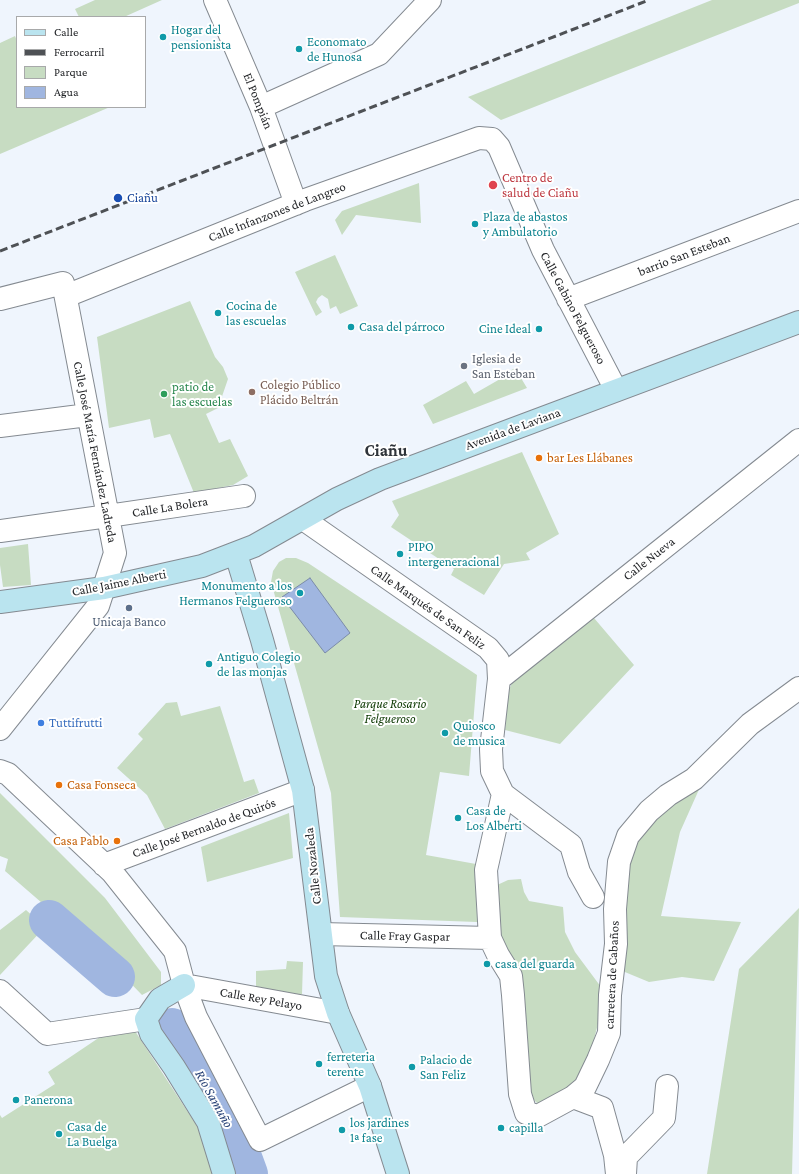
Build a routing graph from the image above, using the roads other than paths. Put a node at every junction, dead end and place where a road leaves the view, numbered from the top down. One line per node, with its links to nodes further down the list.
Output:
1 (215, 0): 3 (street, El Pompián)
2 (430, 0): 3 (street)
3 (261, 107): 5 (street, El Pompián)
4 (492, 139): 5 (street, Calle Infanzones de Langreo); 9 (street, Calle Gabino Felgueroso)
5 (296, 204): 7 (street, Calle Infanzones de Langreo)
6 (799, 210): 9 (street, barrio San Esteban)
7 (65, 289): 8 (street, Calle Infanzones de Langreo); 12 (street, Calle José María Fernández Ladreda)
8 (0, 299)
9 (568, 299): 11 (street, Calle Gabino Felgueroso)
10 (799, 322): 11 (street, Avenida de Laviana)
11 (616, 390): 17 (street, Avenida de Laviana)
12 (88, 415): 13 (street); 16 (street, Calle José María Fernández Ladreda)
13 (0, 426)
14 (799, 440): 22 (street, Calle Nueva)
15 (244, 496): 16 (street, Calle La Bolera)
16 (108, 516): 18 (street, Calle La Bolera); 20 (street, Calle José María Fernández Ladreda)
17 (303, 519): 19 (street, Avenida de Laviana); 22 (street, Calle Marqués de San Feliz)
18 (0, 531)
19 (236, 554): 20 (street, Calle Jaime Alberti); 26 (street, Calle Nozaleda)
20 (104, 588): 21 (street, Calle Jaime Alberti); 24 (street, Calle José María Fernández Ladreda)
21 (0, 602)
22 (499, 679): 27 (street, Calle Marqués de San Feliz)
23 (799, 688): 38 (street, carretera de Cabaños)
24 (0, 729)
25 (0, 771): 28 (street)
26 (303, 790): 28 (street, Calle José Bernaldo de Quirós); 30 (street, Calle Nozaleda)
27 (503, 794): 29 (street); 31 (street)
28 (104, 865): 32 (street)
29 (593, 897)
30 (321, 934): 31 (street, Calle Fray Gaspar); 34 (street, Calle Nozaleda)
31 (490, 938): 38 (street, carretera de Cabaños)
32 (184, 985): 34 (street, Calle Rey Pelayo); 35 (street); 36 (street)
33 (0, 991): 35 (street)
34 (338, 1013): 36 (street, Calle Nozaleda)
35 (146, 1019): 39 (street)
36 (370, 1086): 40 (street, Calle Nozaleda)
37 (667, 1086): 42 (street)
38 (573, 1097): 41 (street)
39 (224, 1174)
40 (398, 1174)
41 (617, 1174)
42 (625, 1174)

